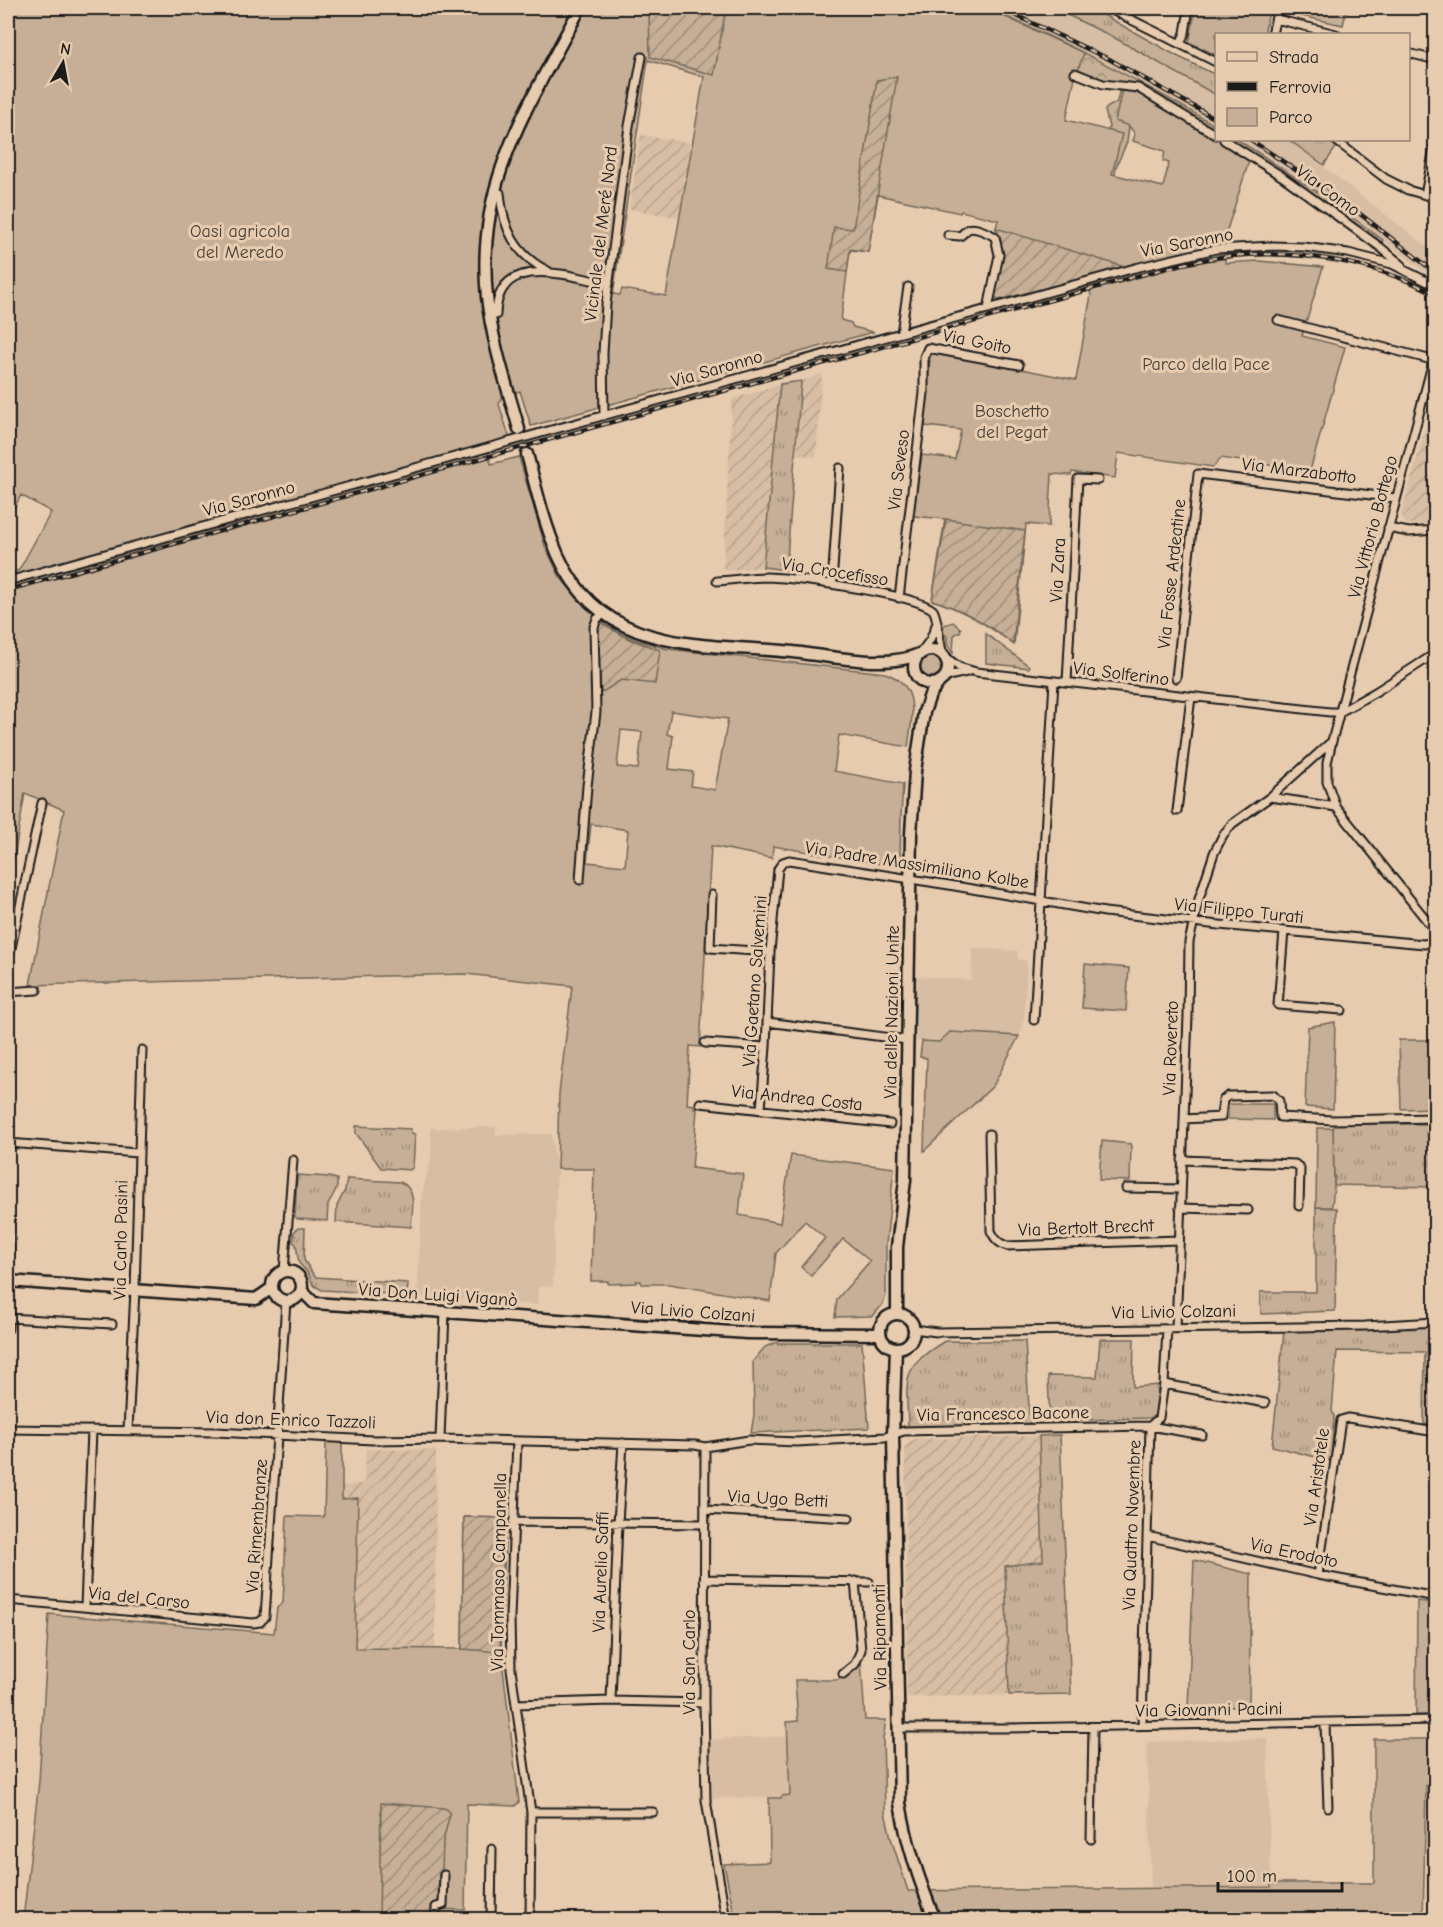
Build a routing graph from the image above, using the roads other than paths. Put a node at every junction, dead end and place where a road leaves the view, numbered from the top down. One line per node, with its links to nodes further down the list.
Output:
1 (580, 8): 9 (street)
2 (1108, 8): 8 (street)
3 (1189, 8): 8 (street)
4 (1278, 8): 5 (street)
5 (1276, 19): 6 (street); 7 (street)
6 (1272, 33)
7 (1332, 33)
8 (1180, 44): 13 (street)
9 (556, 54): 19 (street); 29 (street)
10 (1410, 54): 12 (street)
11 (642, 57): 25 (street, Vicinale del Meré Nord)
12 (1436, 60)
13 (1215, 62)
14 (1075, 73): 15 (street)
15 (1215, 134)
16 (1436, 138): 20 (street)
17 (1226, 141): 24 (street, Via Como)
18 (1336, 141): 20 (street)
19 (500, 193): 23 (street); 29 (street)
20 (1425, 195): 21 (street)
21 (1436, 198)
22 (948, 235): 28 (street)
23 (556, 273): 25 (street); 29 (street)
24 (1411, 273): 26 (street, Via Saronno); 28 (street, Via Saronno)
25 (609, 284): 36 (street, Vicinale del Meré Nord)
26 (1436, 286)
27 (908, 287): 31 (street)
28 (988, 309): 31 (street, Via Saronno)
29 (495, 315)
30 (1278, 320): 34 (street)
31 (901, 333): 36 (street, Via Saronno)
32 (928, 348): 35 (street, Via Goito); 46 (street, Via Seveso)
33 (1436, 350): 34 (street, Via Vittorio Bottego)
34 (1432, 360): 40 (street, Via Vittorio Bottego)
35 (1019, 365)
36 (604, 416): 43 (street, Via Saronno)
37 (840, 468): 45 (street)
38 (1198, 474): 40 (street, Via Marzabotto); 55 (street, Via Fosse Ardeatine)
39 (1098, 480): 59 (street, Via Zara)
40 (1396, 498): 41 (street, Via Vittorio Bottego)
41 (1388, 528): 42 (street); 62 (street, Via Vittorio Bottego)
42 (1436, 530)
43 (8, 581)
44 (717, 581): 45 (street, Via Crocefisso)
45 (832, 584): 46 (street, Via Crocefisso)
46 (898, 598): 48 (street, Via Crocefisso)
47 (604, 613): 49 (street); 49 (street); 70 (street)
48 (937, 622): 50 (street); 52 (street)
49 (760, 648): 53 (street)
50 (920, 653): 52 (street); 53 (street); 56 (street)
51 (1436, 654): 62 (street)
52 (944, 655): 54 (street); 57 (street)
53 (877, 661): 56 (street)
54 (976, 672): 57 (street); 58 (street)
55 (1176, 678)
56 (919, 679): 57 (street); 61 (street)
57 (941, 680): 61 (street)
58 (1054, 681): 59 (street, Via Solferino); 72 (street, Via Solferino)
59 (1066, 682): 60 (street, Via Solferino)
60 (1191, 698): 62 (street, Via Solferino); 67 (street)
61 (924, 712): 69 (street, Via delle Nazioni Unite)
62 (1340, 712): 63 (street)
63 (1332, 741): 64 (street, Via Rovereto); 66 (street)
64 (1270, 797): 66 (street); 73 (street, Via Rovereto)
65 (42, 803): 78 (street)
66 (1336, 807): 75 (street)
67 (1177, 811)
68 (789, 860): 69 (street, Via Padre Massimiliano Kolbe); 77 (street, Via Gaetano Salvemini)
69 (911, 878): 72 (street, Via Padre Massimiliano Kolbe); 84 (street, Via delle Nazioni Unite)
70 (580, 880)
71 (712, 896): 77 (street)
72 (1041, 900): 73 (street, Via Filippo Turati); 82 (street, Via Solferino)
73 (1194, 922): 74 (street, Via Filippo Turati); 91 (street, Via Rovereto)
74 (1284, 931): 76 (street, Via Filippo Turati); 81 (street)
75 (1436, 932)
76 (1436, 942)
77 (770, 952): 83 (street, Via Gaetano Salvemini)
78 (8, 962)
79 (37, 990): 80 (street)
80 (8, 992)
81 (1342, 1010)
82 (1034, 1020)
83 (767, 1022): 84 (street); 86 (street, Via Gaetano Salvemini)
84 (907, 1040): 112 (street, Via delle Nazioni Unite)
85 (705, 1043): 86 (street)
86 (766, 1047): 89 (street, Via Gaetano Salvemini)
87 (142, 1050): 95 (street, Via Carlo Pasini)
88 (700, 1103): 89 (street, Via Andrea Costa)
89 (761, 1109): 92 (street, Via Andrea Costa)
90 (1436, 1118): 91 (street)
91 (1184, 1119): 97 (street, Via Rovereto)
92 (890, 1124)
93 (989, 1134): 104 (street, Via Bertolt Brecht)
94 (8, 1143): 95 (street)
95 (138, 1153): 108 (street, Via Carlo Pasini)
96 (293, 1160): 105 (street)
97 (1182, 1160): 99 (street, Via Rovereto); 100 (street)
98 (1126, 1188): 99 (street)
99 (1181, 1189): 101 (street, Via Rovereto)
100 (1299, 1206)
101 (1180, 1208): 102 (street); 104 (street, Via Rovereto)
102 (1248, 1210)
103 (8, 1223): 106 (street)
104 (1178, 1240): 120 (street, Via Rovereto)
105 (284, 1271): 107 (street); 109 (street, Via Don Luigi Viganò)
106 (9, 1281): 108 (street); 113 (street)
107 (272, 1288): 108 (street); 110 (street)
108 (135, 1290): 128 (street, Via Carlo Pasini)
109 (302, 1291): 110 (street); 111 (street, Via Don Luigi Viganò)
110 (286, 1301): 131 (street, Via Rimembranze)
111 (445, 1312): 114 (street, Via Don Luigi Viganò); 133 (street)
112 (897, 1314): 118 (street); 121 (street)
113 (8, 1318): 116 (street); 117 (street)
114 (575, 1321): 121 (street, Via Livio Colzani)
115 (1436, 1323): 120 (street, Via Livio Colzani)
116 (112, 1324)
117 (8, 1329)
118 (913, 1329): 119 (street, Via Livio Colzani); 122 (street)
119 (1167, 1329): 120 (street, Via Livio Colzani); 123 (street, Via Quattro Novembre)
120 (1176, 1329)
121 (880, 1334): 122 (street)
122 (896, 1348): 132 (street, Via Ripamonti)
123 (1164, 1384): 124 (street); 125 (street, Via Quattro Novembre)
124 (1265, 1403)
125 (1150, 1426): 130 (street, Via Francesco Bacone); 132 (street, Via Francesco Bacone); 142 (street, Via Quattro Novembre)
126 (8, 1429): 127 (street, Via don Enrico Tazzoli)
127 (92, 1430): 128 (street, Via don Enrico Tazzoli); 149 (street)
128 (128, 1430): 131 (street, Via don Enrico Tazzoli)
129 (1436, 1432): 143 (street, Via Aristotele)
130 (1202, 1435)
131 (277, 1436): 133 (street, Via don Enrico Tazzoli); 150 (street, Via Rimembranze)
132 (893, 1436): 136 (street, Via Francesco Bacone); 159 (street, Via Ripamonti)
133 (440, 1438): 134 (street, Via don Enrico Tazzoli)
134 (517, 1441): 135 (street, Via don Enrico Tazzoli); 139 (street, Via Tommaso Campanella)
135 (623, 1443): 136 (street, Via don Enrico Tazzoli); 140 (street, Via Aurelio Saffi)
136 (705, 1447): 137 (street, Via San Carlo)
137 (706, 1510): 138 (street, Via Ugo Betti); 141 (street, Via San Carlo)
138 (849, 1518)
139 (513, 1522): 140 (street); 154 (street, Via Tommaso Campanella)
140 (618, 1523): 141 (street); 152 (street, Via Aurelio Saffi)
141 (705, 1524): 144 (street, Via San Carlo)
142 (1147, 1536): 143 (street, Via Erodoto); 157 (street, Via Quattro Novembre)
143 (1318, 1575): 147 (street, Via Erodoto)
144 (704, 1579): 145 (street); 153 (street, Via San Carlo)
145 (855, 1581): 146 (street); 151 (street)
146 (869, 1582)
147 (1436, 1597)
148 (8, 1600): 149 (street, Via del Carso)
149 (85, 1607): 150 (street, Via del Carso)
150 (265, 1617)
151 (843, 1674)
152 (611, 1701): 153 (street); 154 (street)
153 (704, 1703): 169 (street, Via San Carlo)
154 (516, 1704): 161 (street, Via Tommaso Campanella)
155 (1436, 1720): 156 (street, Via Giovanni Pacini)
156 (1325, 1723): 157 (street, Via Giovanni Pacini); 160 (street)
157 (1142, 1725): 158 (street, Via Giovanni Pacini)
158 (1093, 1727): 159 (street, Via Giovanni Pacini); 163 (street)
159 (898, 1728): 170 (street, Via Ripamonti)
160 (1328, 1808)
161 (531, 1812): 162 (street); 168 (street, Via Tommaso Campanella)
162 (653, 1812)
163 (1091, 1839)
164 (492, 1850): 167 (street)
165 (444, 1875): 166 (street)
166 (436, 1920)
167 (491, 1920)
168 (530, 1920)
169 (726, 1920)
170 (935, 1920)

